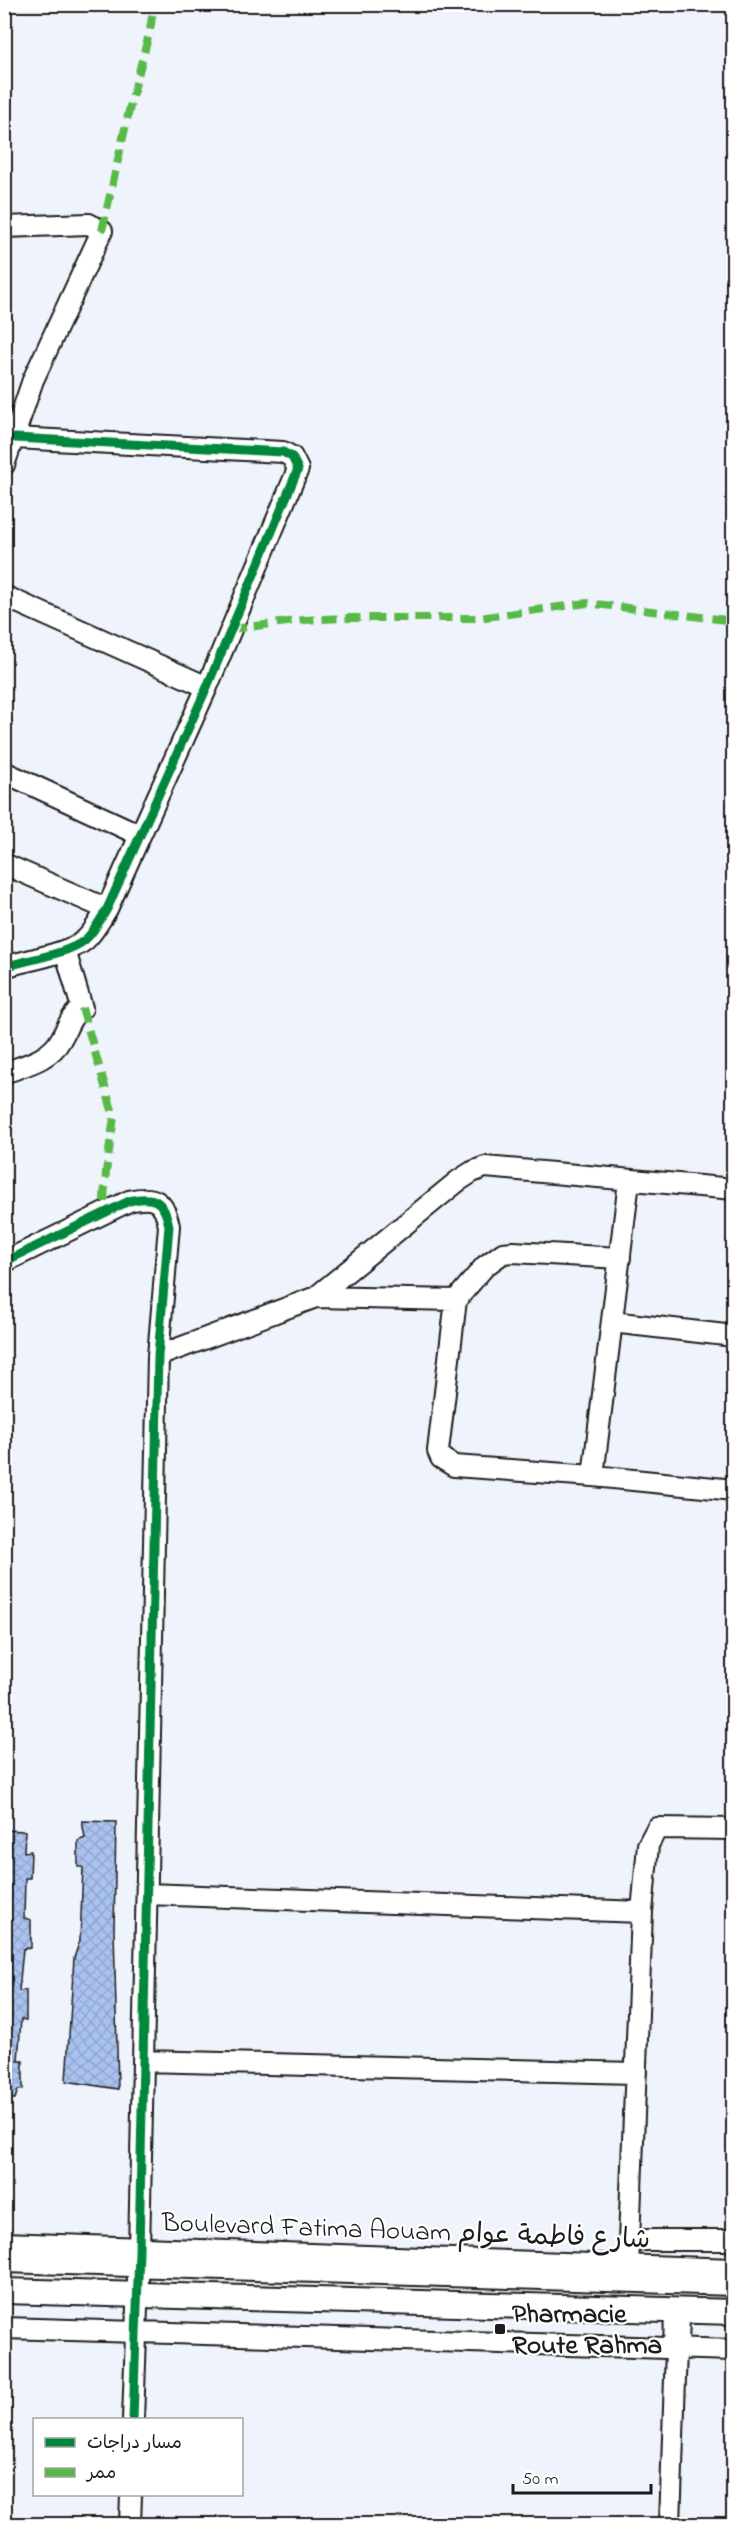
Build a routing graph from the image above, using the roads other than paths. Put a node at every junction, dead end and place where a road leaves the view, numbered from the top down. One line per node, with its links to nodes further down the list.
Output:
1 (4, 227): 2 (street)
2 (15, 438): 3 (street); 5 (street)
3 (4, 465)
4 (4, 596): 5 (street)
5 (207, 687): 7 (street)
6 (4, 772): 7 (street)
7 (140, 835): 9 (street)
8 (4, 864): 9 (street)
9 (106, 909): 10 (street)
10 (65, 950): 11 (street); 12 (street)
11 (4, 967)
12 (4, 1073)
13 (629, 1181): 14 (street); 15 (street); 17 (street)
14 (734, 1189)
15 (620, 1258): 18 (street); 19 (street)
16 (4, 1262): 21 (street)
17 (316, 1297): 18 (street); 21 (street)
18 (456, 1300): 22 (street)
19 (612, 1322): 20 (street); 22 (street)
20 (734, 1336)
21 (158, 1356): 25 (street)
22 (593, 1476): 23 (street)
23 (734, 1490)
24 (734, 1829): 26 (street)
25 (147, 1894): 26 (street); 27 (street)
26 (642, 1912): 28 (street)
27 (143, 2061): 28 (street); 35 (street)
28 (636, 2073): 29 (street)
29 (629, 2240): 30 (street); 33 (street)
30 (734, 2240)
31 (4, 2245): 35 (main road, Boulevard Fatima Aouam شارع فاطمة عوام)
32 (4, 2262): 35 (street)
33 (628, 2267): 35 (main road, Boulevard Fatima Aouam شارع فاطمة عوام); 36 (main road, Boulevard Fatima Aouam شارع فاطمة عوام)
34 (4, 2269): 35 (street)
35 (139, 2271): 37 (street); 38 (main road, Boulevard Fatima Aouam شارع فاطمة عوام); 39 (street); 40 (main road, Boulevard Fatima Aouam شارع فاطمة عوام); 43 (street)
36 (734, 2271)
37 (734, 2284)
38 (4, 2291)
39 (734, 2291)
40 (677, 2311): 41 (main road, Boulevard Fatima Aouam شارع فاطمة عوام); 44 (main road)
41 (734, 2312)
42 (4, 2328): 43 (street)
43 (136, 2331): 44 (street); 46 (street)
44 (676, 2349): 45 (street); 49 (street)
45 (734, 2350)
46 (133, 2418)
47 (131, 2496): 48 (street)
48 (130, 2524)
49 (670, 2524)

